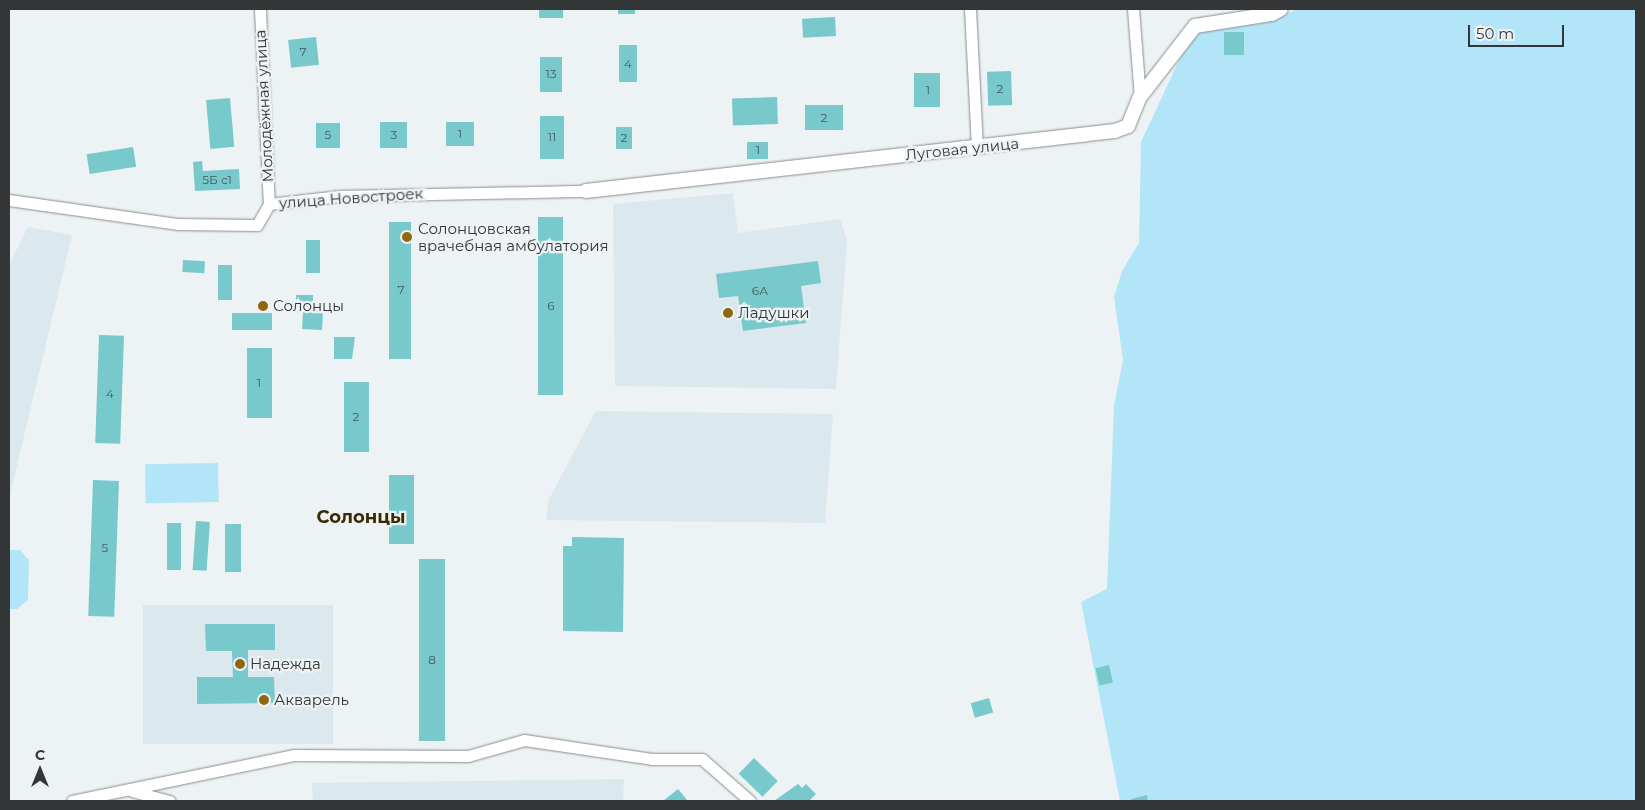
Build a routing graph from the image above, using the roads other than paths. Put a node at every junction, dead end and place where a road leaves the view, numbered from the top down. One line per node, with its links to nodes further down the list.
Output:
1 (260, 9): 9 (street, Молодёжная улица)
2 (970, 9): 6 (street)
3 (1133, 9): 5 (street)
4 (1281, 9): 5 (street, Луговая улица)
5 (1140, 97): 6 (street, Луговая улица)
6 (977, 148): 7 (street, Луговая улица)
7 (586, 191): 9 (street, улица Новостроек)
8 (9, 200): 9 (street, улица Новостроек)
9 (269, 204)
10 (131, 791): 11 (street); 12 (street); 13 (street)
11 (72, 801)
12 (170, 801)
13 (750, 801)

